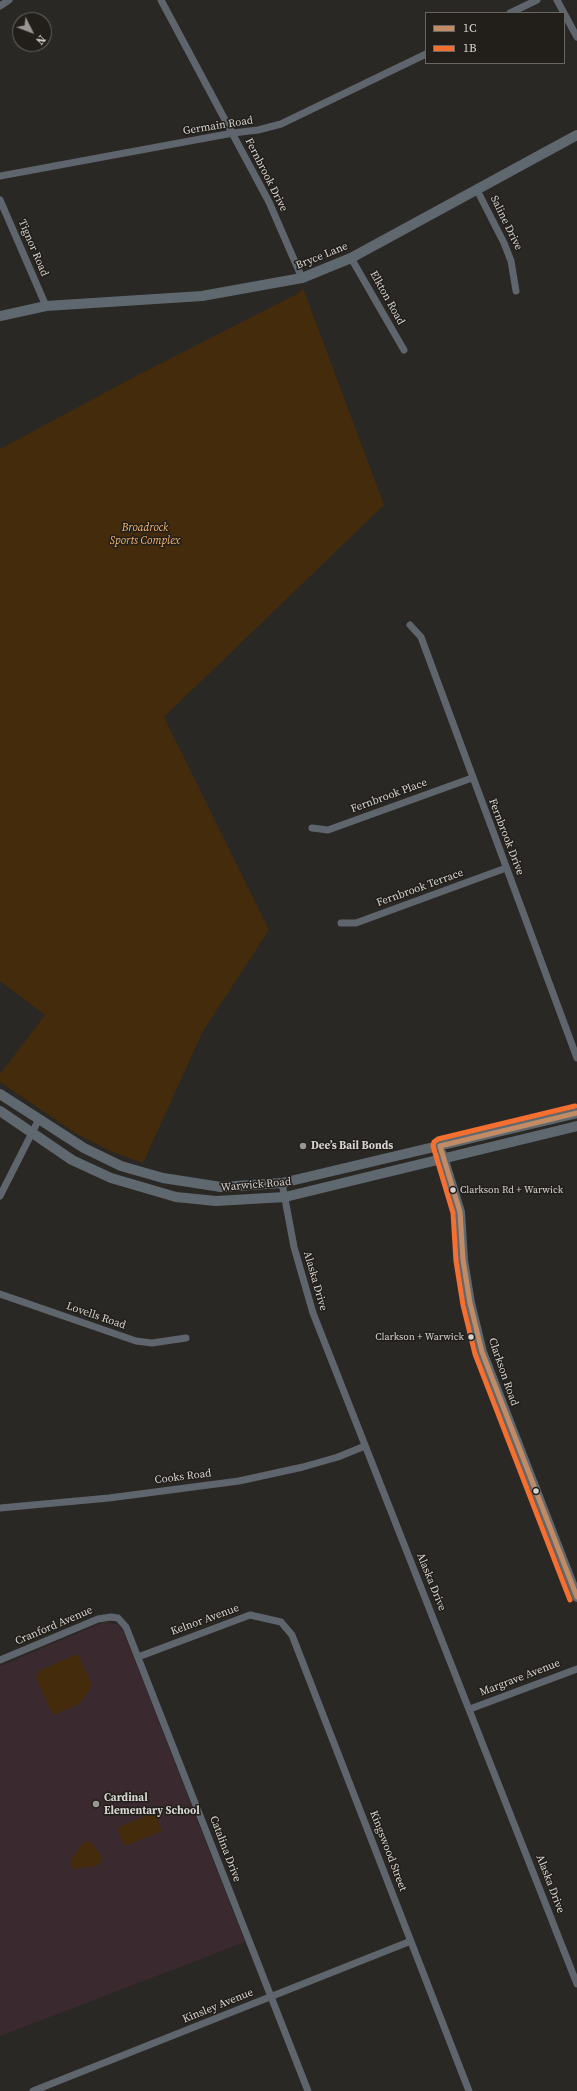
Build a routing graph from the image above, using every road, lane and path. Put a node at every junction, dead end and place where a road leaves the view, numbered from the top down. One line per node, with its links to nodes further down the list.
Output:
1 (9, 0): 5 (street)
2 (161, 0): 11 (street, Fernbrook Drive)
3 (537, 0): 6 (street)
4 (557, 0): 7 (street)
5 (0, 6)
6 (512, 12)
7 (563, 12)
8 (565, 15): 9 (street)
9 (577, 37)
10 (425, 54): 11 (street, Germain Road)
11 (233, 133): 13 (street, Germain Road); 17 (street, Fernbrook Drive)
12 (577, 135): 14 (main road, Bryce Lane)
13 (0, 176)
14 (477, 190): 16 (main road, Bryce Lane); 18 (street, Saline Drive)
15 (0, 200): 19 (street, Tignor Road)
16 (351, 258): 17 (main road, Bryce Lane); 21 (street, Elkton Road)
17 (302, 278): 19 (main road, Bryce Lane)
18 (516, 291)
19 (46, 306): 20 (main road, Bryce Lane)
20 (0, 316)
21 (404, 350)
22 (410, 626): 23 (street, Fernbrook Drive)
23 (472, 778): 24 (street, Fernbrook Place); 25 (street, Fernbrook Drive)
24 (312, 828)
25 (506, 868): 26 (street, Fernbrook Terrace); 27 (street, Fernbrook Drive)
26 (341, 923)
27 (577, 1056)
28 (0, 1094): 31 (main road, Warwick Road)
29 (0, 1111): 33 (main road, Warwick Road)
30 (577, 1113): 34 (main road, Warwick Road)
31 (39, 1119): 33 (street); 36 (main road, Warwick Road)
32 (577, 1126): 35 (main road, Warwick Road)
33 (31, 1132): 37 (street); 38 (main road, Warwick Road)
34 (440, 1146): 35 (main road, Clarkson Road); 36 (main road, Warwick Road)
35 (444, 1159): 38 (main road, Warwick Road); 43 (main road, Clarkson Road)
36 (282, 1183): 38 (street, Alaska Drive)
37 (0, 1196)
38 (285, 1197): 41 (street, Alaska Drive)
39 (0, 1294): 40 (street, Lovells Road)
40 (186, 1338)
41 (365, 1446): 42 (street, Cooks Road); 49 (street, Alaska Drive)
42 (0, 1508)
43 (577, 1597)
44 (118, 1618): 46 (street, Catalina Drive); 47 (street, Cranford Avenue)
45 (281, 1622): 46 (street, Kelnor Avenue); 50 (street, Kingswood Street)
46 (138, 1657): 52 (street, Catalina Drive)
47 (0, 1660)
48 (577, 1669): 49 (street, Margrave Avenue)
49 (470, 1709): 51 (street, Alaska Drive)
50 (411, 1941): 52 (street, Kinsley Avenue); 55 (street, Kingswood Street)
51 (577, 1984)
52 (270, 1997): 53 (street, Kinsley Avenue); 54 (street, Catalina Drive)
53 (34, 2091)
54 (308, 2091)
55 (469, 2091)

